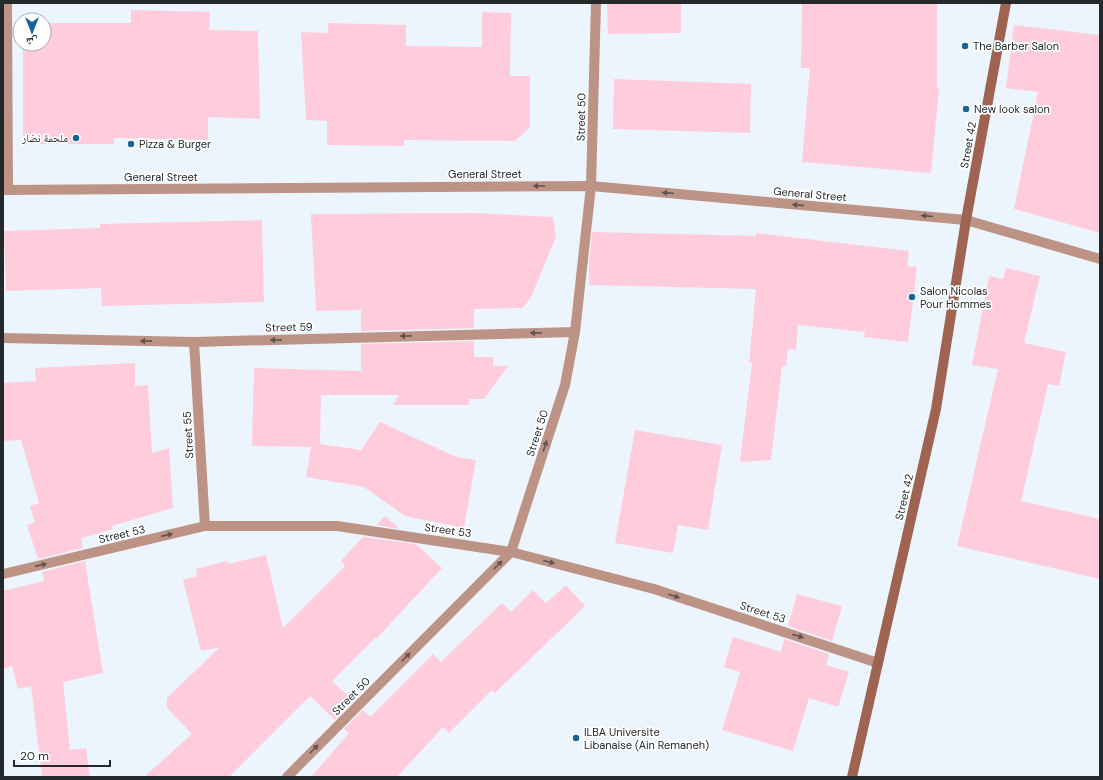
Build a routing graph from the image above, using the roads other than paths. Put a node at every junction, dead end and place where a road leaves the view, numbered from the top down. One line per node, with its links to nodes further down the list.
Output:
1 (7, 3): 5 (street)
2 (596, 3): 4 (street, Street 50)
3 (1006, 3): 6 (street, Street 42)
4 (591, 186): 5 (street, General Street, one-way to 5); 6 (street, General Street, one-way to 4); 8 (street, Street 50)
5 (5, 190)
6 (966, 220): 7 (street); 14 (street, Street 42)
7 (1100, 259)
8 (575, 332): 10 (street, Street 59, one-way to 10); 12 (street, Street 50, one-way to 8)
9 (3, 338): 10 (street, Street 59, one-way to 9)
10 (194, 342): 11 (street, Street 55)
11 (205, 526): 12 (street, Street 53); 13 (street, Street 53, one-way to 11)
12 (511, 552): 14 (street, Street 53, one-way to 14); 15 (street, Street 50, one-way to 12)
13 (3, 574)
14 (878, 663): 16 (street, Street 42)
15 (287, 777)
16 (852, 777)

